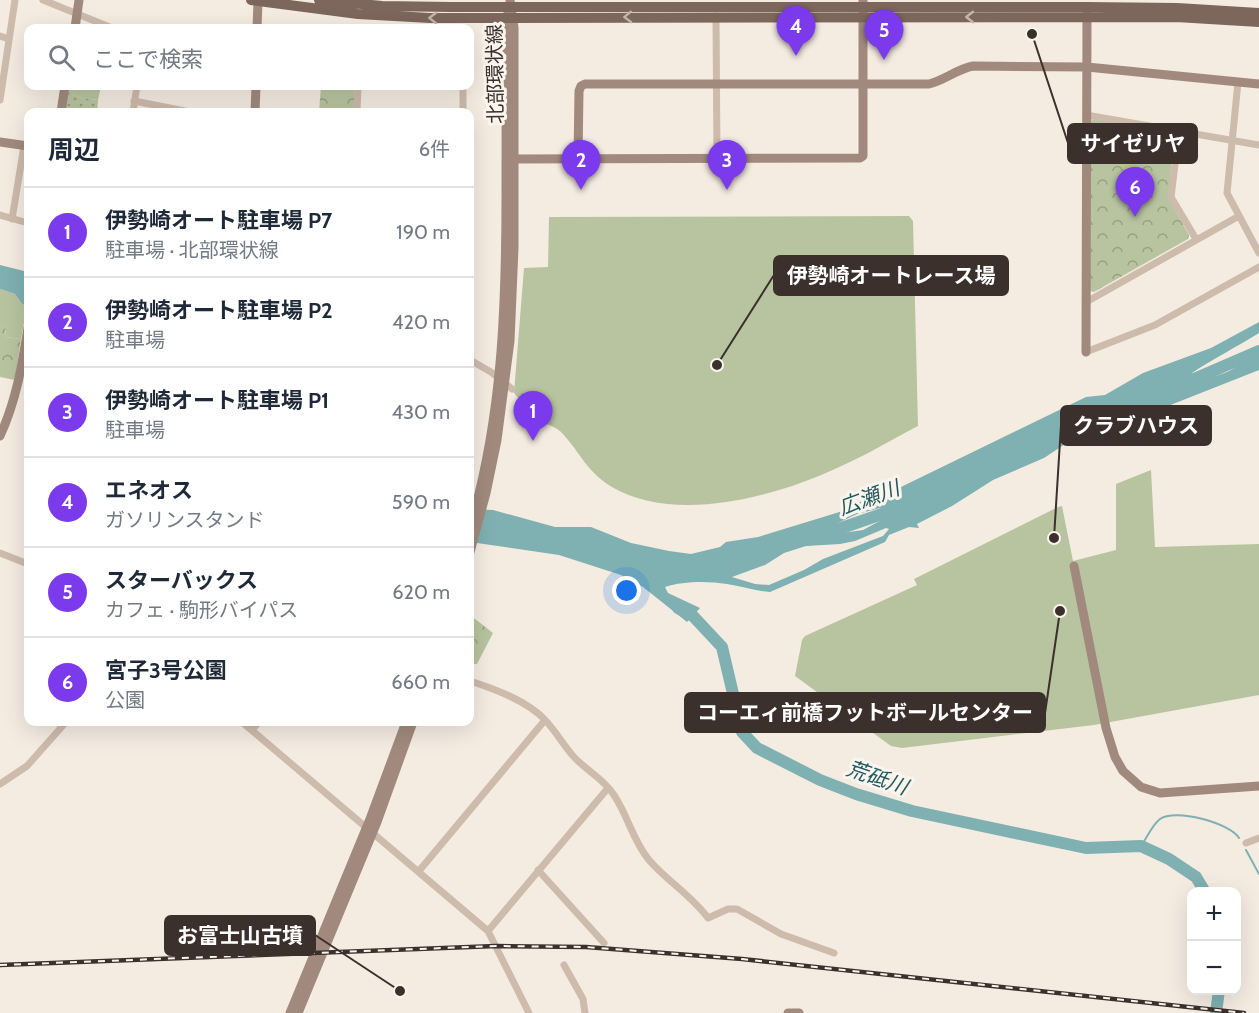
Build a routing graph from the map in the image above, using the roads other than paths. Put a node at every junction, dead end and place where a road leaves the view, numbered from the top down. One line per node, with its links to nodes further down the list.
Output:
1 (15, 0): 20 (street)
2 (43, 0): 13 (street)
3 (79, 0): 13 (street)
4 (320, 0): 6 (main road)
5 (255, 1): 11 (main road, one-way to 5); 18 (street)
6 (359, 2): 7 (main road)
7 (467, 4): 11 (main road)
8 (739, 4): 9 (main road); 11 (main road)
9 (863, 8): 10 (main road); 14 (main road); 26 (street)
10 (1087, 8): 12 (main road); 15 (main road); 21 (street)
11 (510, 11): 14 (main road, one-way to 11); 47 (street, 北部環状線)
12 (1259, 13)
13 (77, 15): 16 (street); 17 (street)
14 (716, 16): 23 (street)
15 (1259, 22)
16 (76, 24)
17 (101, 24)
18 (257, 24)
19 (0, 36): 20 (street)
20 (9, 39): 25 (street)
21 (1087, 67): 22 (street); 26 (street); 40 (street)
22 (1238, 82): 24 (street); 42 (street)
23 (717, 84): 26 (street); 48 (street); 49 (street)
24 (1259, 84)
25 (1, 85): 32 (street)
26 (863, 85): 49 (street)
27 (64, 90): 34 (street)
28 (135, 90): 33 (street)
29 (256, 90): 37 (street)
30 (358, 90): 38 (street)
31 (463, 90): 39 (street)
32 (0, 100)
33 (134, 101): 35 (street); 36 (street)
34 (62, 108)
35 (133, 108)
36 (170, 108)
37 (255, 108)
38 (357, 108)
39 (463, 108)
40 (1086, 114): 41 (street); 57 (street)
41 (1179, 131): 42 (street); 54 (street)
42 (1232, 141): 44 (street); 51 (street)
43 (0, 142): 45 (street)
44 (1259, 145)
45 (24, 146)
46 (24, 156): 52 (street)
47 (510, 159): 48 (street); 60 (street, 北部環状線)
48 (578, 159): 49 (street)
49 (717, 159)
50 (0, 215): 52 (street)
51 (1239, 216): 54 (street); 55 (street)
52 (12, 219): 53 (street)
53 (24, 222)
54 (1196, 239): 57 (street)
55 (1259, 253)
56 (1259, 267): 59 (street)
57 (1088, 301): 59 (street)
58 (24, 352): 63 (street)
59 (1086, 352)
60 (504, 360): 64 (street, 北部環状線); 65 (street, 北部環状線)
61 (474, 362): 62 (street)
62 (512, 389)
63 (0, 436)
64 (474, 509)
65 (474, 536)
66 (0, 553): 67 (street)
67 (24, 562)
68 (1074, 566): 78 (street)
69 (474, 683): 70 (street)
70 (546, 720): 79 (street); 84 (street)
71 (62, 726): 77 (street)
72 (247, 726): 76 (street)
73 (256, 726): 76 (street)
74 (405, 726): 80 (street)
75 (411, 726): 80 (street)
76 (252, 730): 84 (street)
77 (0, 784)
78 (1259, 786)
79 (608, 788): 83 (street); 87 (street)
80 (373, 821): 89 (street); 90 (street)
81 (1259, 838): 82 (street)
82 (1246, 843)
83 (538, 870): 85 (street); 86 (street)
84 (419, 872): 85 (street)
85 (488, 931): 91 (street)
86 (604, 943)
87 (834, 953)
88 (564, 965): 92 (street)
89 (290, 1013)
90 (298, 1013)
91 (529, 1013)
92 (585, 1013)
93 (788, 1013): 94 (street)
94 (799, 1013)

